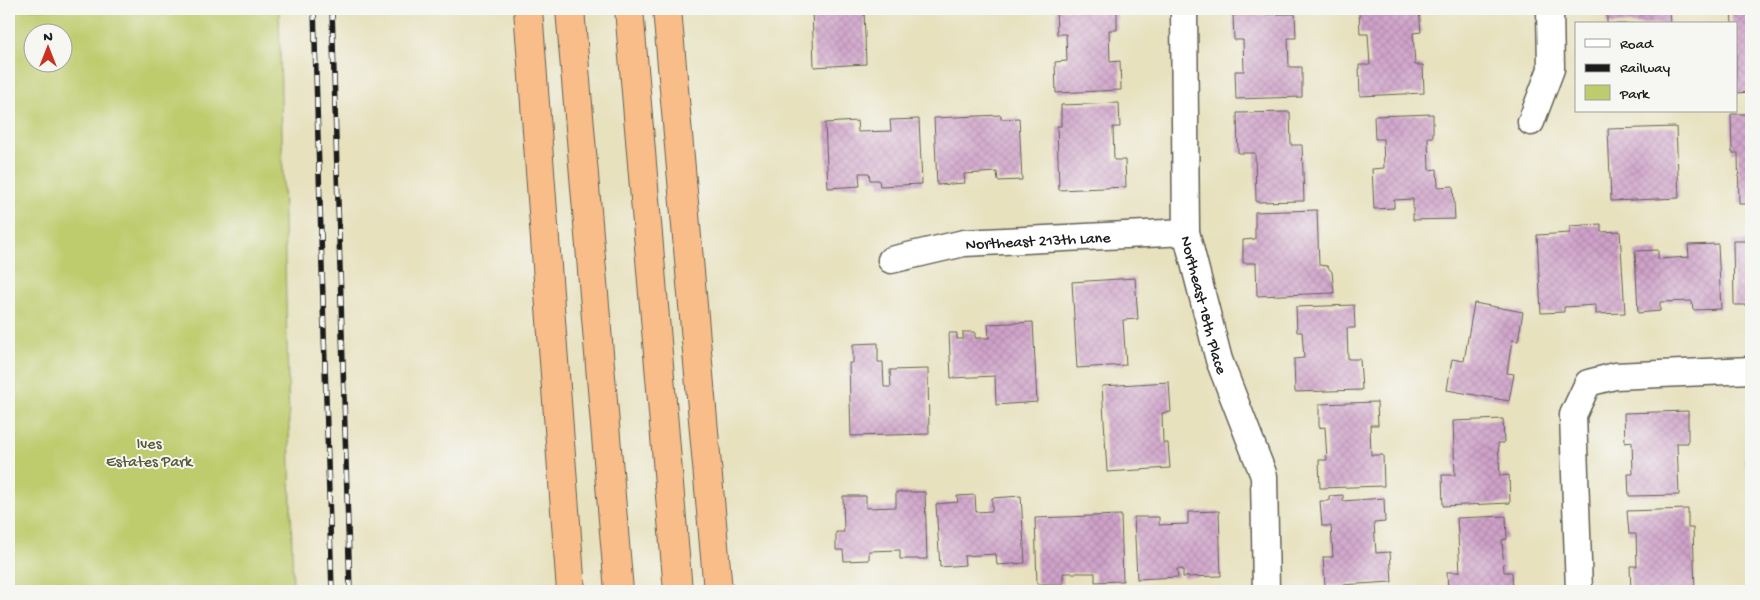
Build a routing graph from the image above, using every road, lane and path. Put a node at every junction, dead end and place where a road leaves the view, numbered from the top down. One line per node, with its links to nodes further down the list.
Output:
1 (528, 9): 11 (highway)
2 (570, 9): 12 (highway)
3 (629, 9): 13 (highway)
4 (667, 9): 14 (highway)
5 (1184, 9): 8 (street, Northeast 18th Place)
6 (1550, 9): 7 (street)
7 (1531, 122)
8 (1186, 232): 9 (street, Northeast 213th Lane); 15 (street, Northeast 18th Place)
9 (891, 260)
10 (1751, 370): 16 (street)
11 (571, 591)
12 (619, 591)
13 (678, 591)
14 (718, 591)
15 (1266, 591)
16 (1579, 591)

